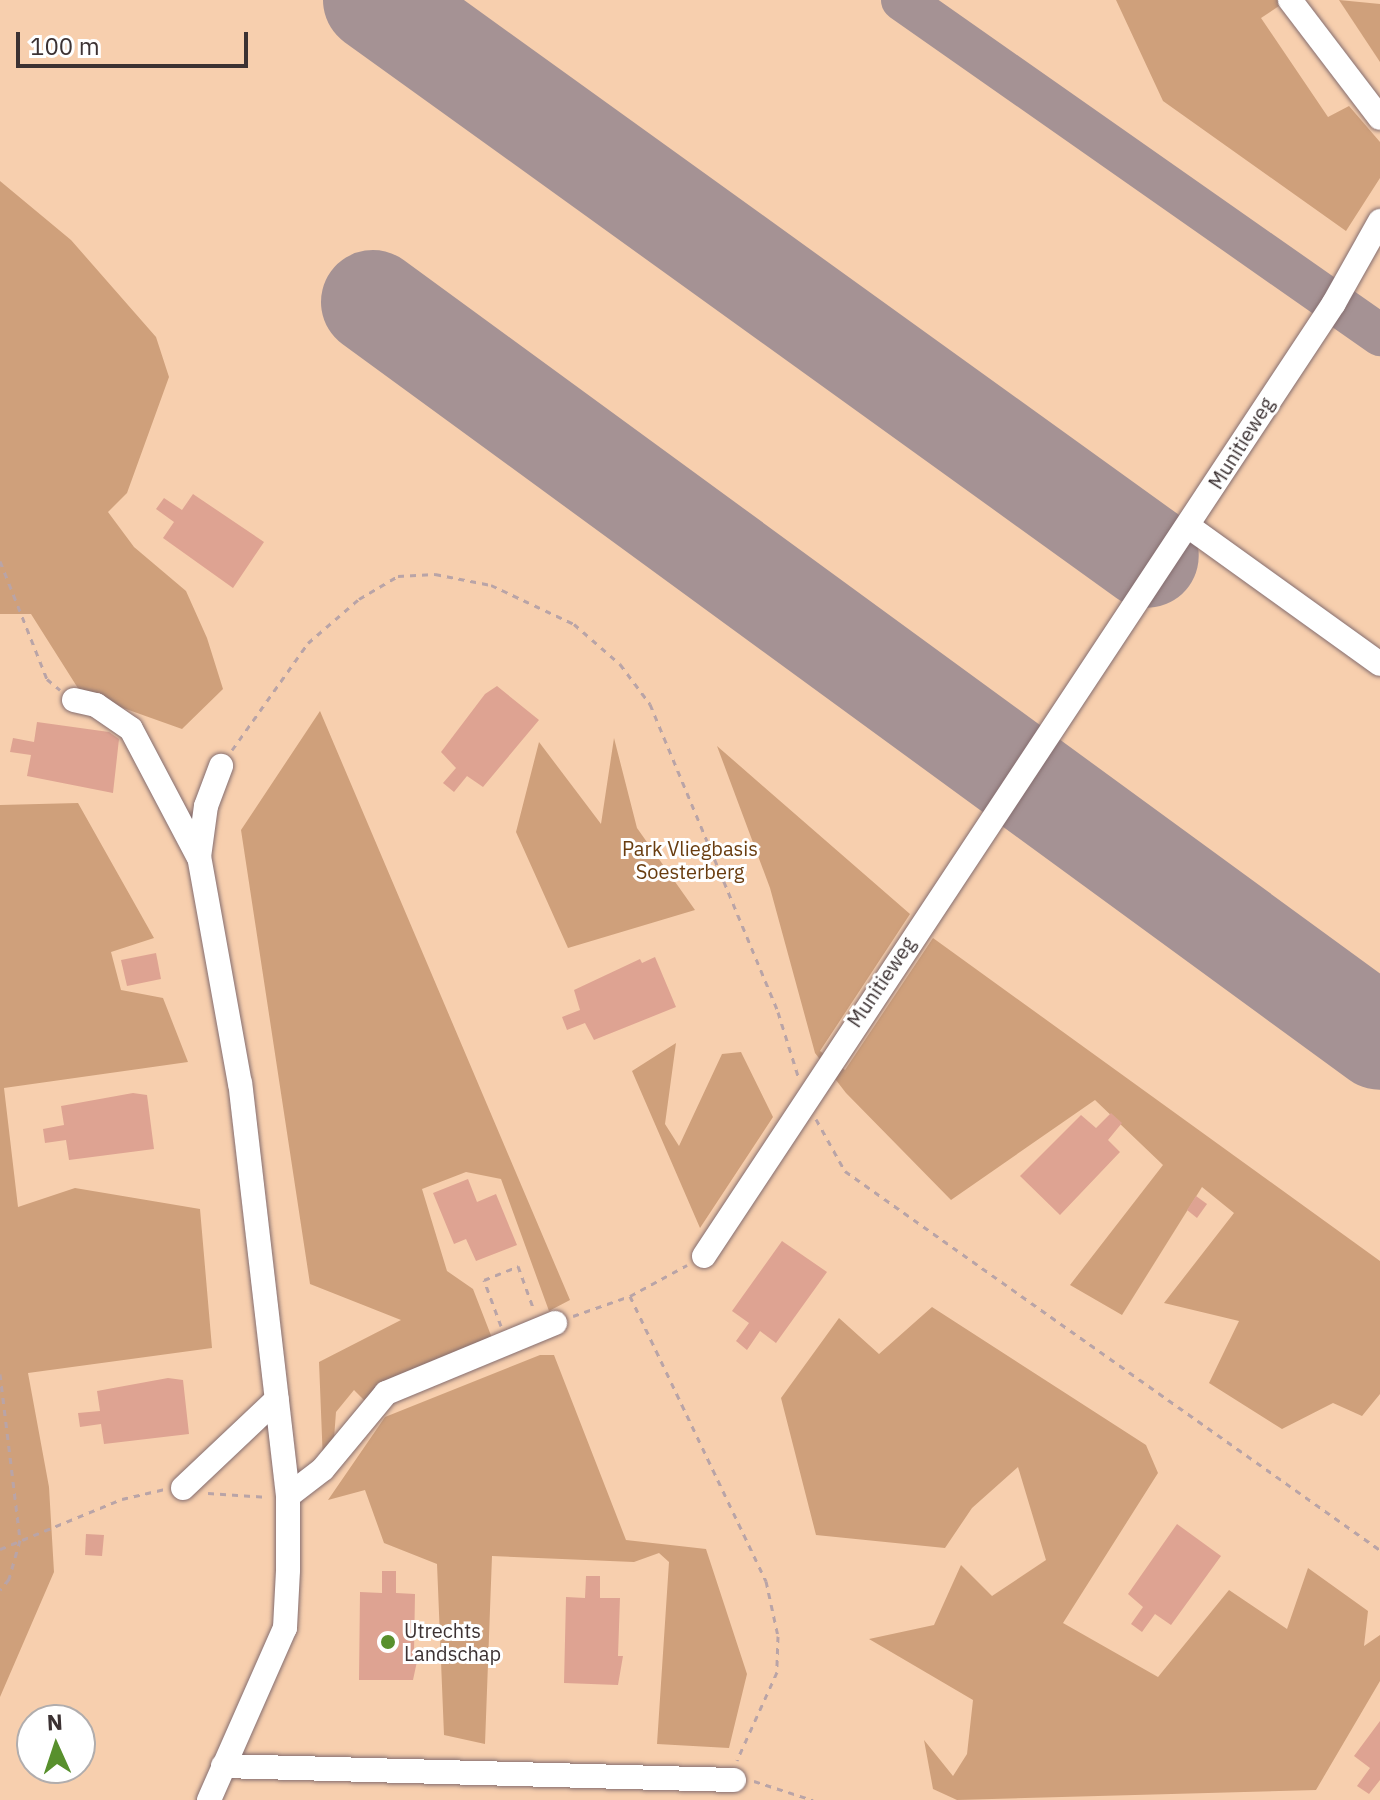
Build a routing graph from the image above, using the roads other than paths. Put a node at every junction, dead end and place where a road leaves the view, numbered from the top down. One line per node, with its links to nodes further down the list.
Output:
1 (1290, 0): 2 (lane)
2 (1380, 118)
3 (1380, 221): 4 (lane, Munitieweg)
4 (1188, 526): 5 (lane); 9 (lane, Munitieweg)
5 (1380, 664)
6 (74, 700): 8 (lane)
7 (221, 766): 8 (lane)
8 (199, 857): 11 (lane)
9 (704, 1256)
10 (548, 1326): 13 (lane)
11 (277, 1399): 12 (lane); 13 (lane)
12 (183, 1488)
13 (288, 1496): 14 (lane)
14 (223, 1766): 15 (lane); 16 (lane)
15 (735, 1780)
16 (209, 1800)

